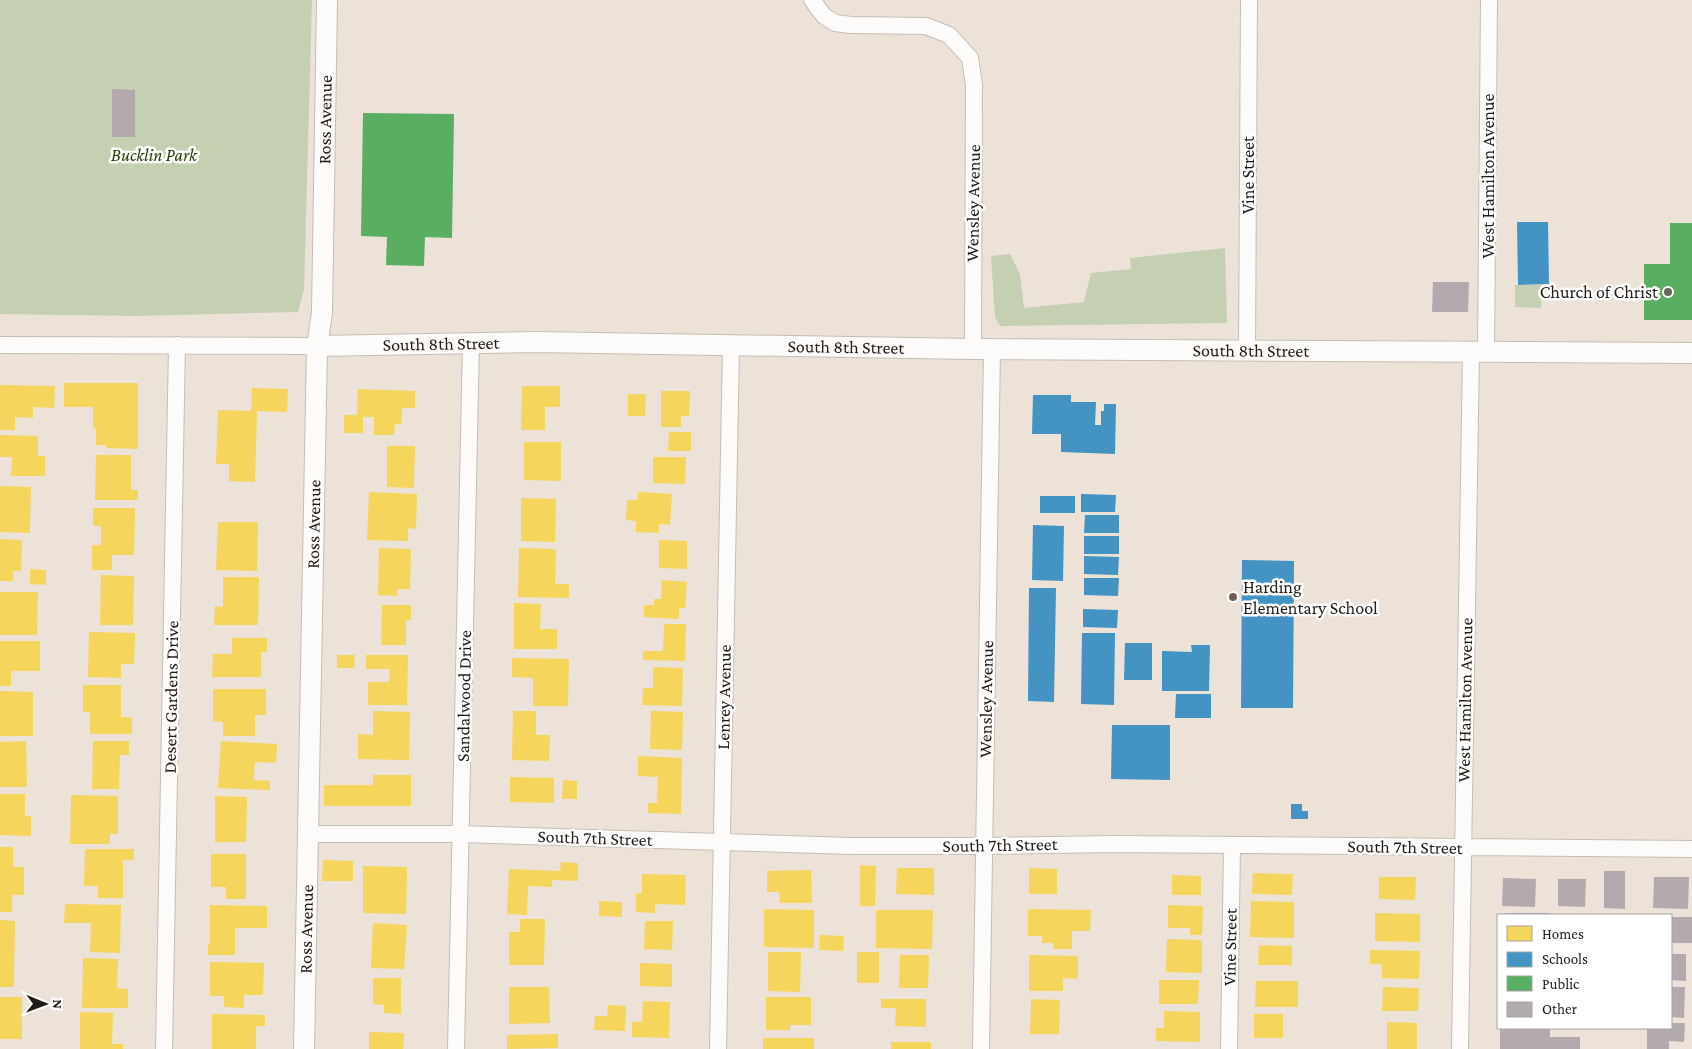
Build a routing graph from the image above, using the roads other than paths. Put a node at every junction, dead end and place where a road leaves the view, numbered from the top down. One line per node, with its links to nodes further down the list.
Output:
1 (326, 0): 9 (street, Ross Avenue)
2 (1249, 0): 11 (street, Vine Street)
3 (1489, 0): 12 (street, West Hamilton Avenue)
4 (814, 3): 10 (street, Wensley Avenue)
5 (471, 342): 8 (street, South 8th Street); 9 (street, South 8th Street); 15 (street, Sandalwood Drive)
6 (0, 345): 7 (street, South 8th Street)
7 (177, 345): 9 (street, South 8th Street); 21 (street, Desert Gardens Drive)
8 (730, 345): 10 (street, South 8th Street); 16 (street, Lenrey Avenue)
9 (317, 346): 14 (street, Ross Avenue)
10 (982, 349): 11 (street, South 8th Street); 18 (street, Wensley Avenue)
11 (1247, 351): 12 (street, South 8th Street)
12 (1478, 352): 13 (street, South 8th Street); 19 (street, West Hamilton Avenue)
13 (1692, 353)
14 (308, 834): 15 (street, South 7th Street); 22 (street, Ross Avenue)
15 (461, 834): 16 (street, South 7th Street); 23 (street, Sandalwood Drive)
16 (722, 842): 18 (street, South 7th Street); 24 (street, Lenrey Avenue)
17 (1232, 845): 18 (street, South 7th Street); 19 (street, South 7th Street); 26 (street, Vine Street)
18 (983, 846): 25 (street, Wensley Avenue)
19 (1463, 848): 20 (street, South 7th Street); 27 (street, West Hamilton Avenue)
20 (1692, 850)
21 (164, 1049)
22 (304, 1049)
23 (456, 1049)
24 (718, 1049)
25 (981, 1049)
26 (1229, 1049)
27 (1460, 1049)

